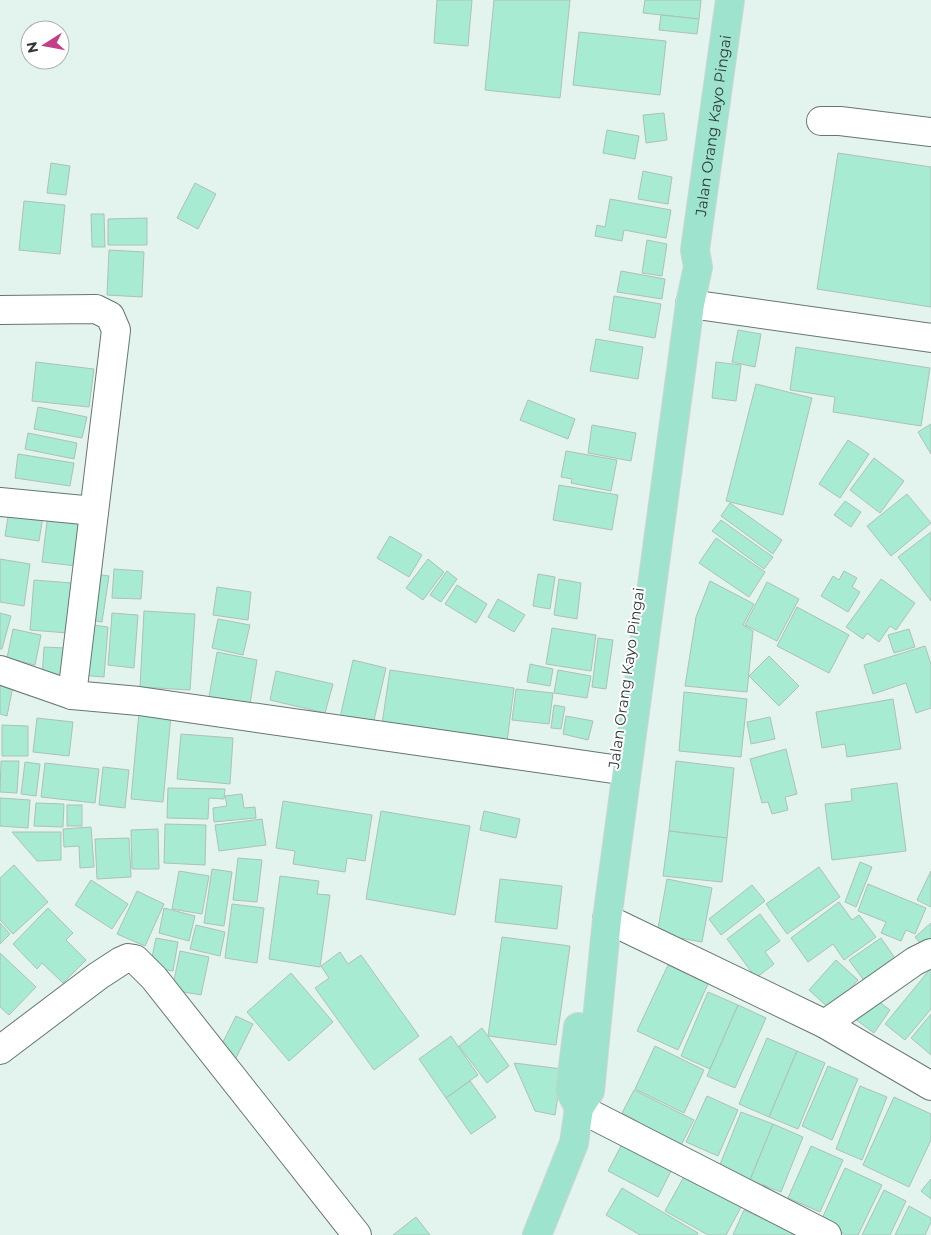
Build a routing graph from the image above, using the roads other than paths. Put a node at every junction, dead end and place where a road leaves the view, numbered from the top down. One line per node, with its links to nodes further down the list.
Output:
1 (730, 0): 4 (main road, Jalan Orang Kayo Pingai)
2 (821, 121): 3 (street)
3 (931, 132)
4 (695, 250): 5 (main road, Jalan Orang Kayo Pingai); 12 (main road, Jalan Orang Kayo Pingai)
5 (690, 304): 7 (street); 13 (main road, Jalan Orang Kayo Pingai)
6 (0, 310): 9 (street)
7 (931, 338)
8 (0, 502): 9 (street)
9 (94, 511): 11 (street)
10 (0, 670): 11 (street)
11 (72, 695): 12 (street)
12 (613, 769): 18 (main road, Jalan Orang Kayo Pingai)
13 (607, 919): 15 (street); 18 (main road, Jalan Orang Kayo Pingai)
14 (931, 953): 15 (street)
15 (825, 1024): 17 (street)
16 (0, 1050): 19 (street)
17 (931, 1086)
18 (579, 1108): 20 (main road, Jalan Orang Kayo Pingai); 21 (street)
19 (357, 1235)
20 (537, 1235)
21 (827, 1235)

